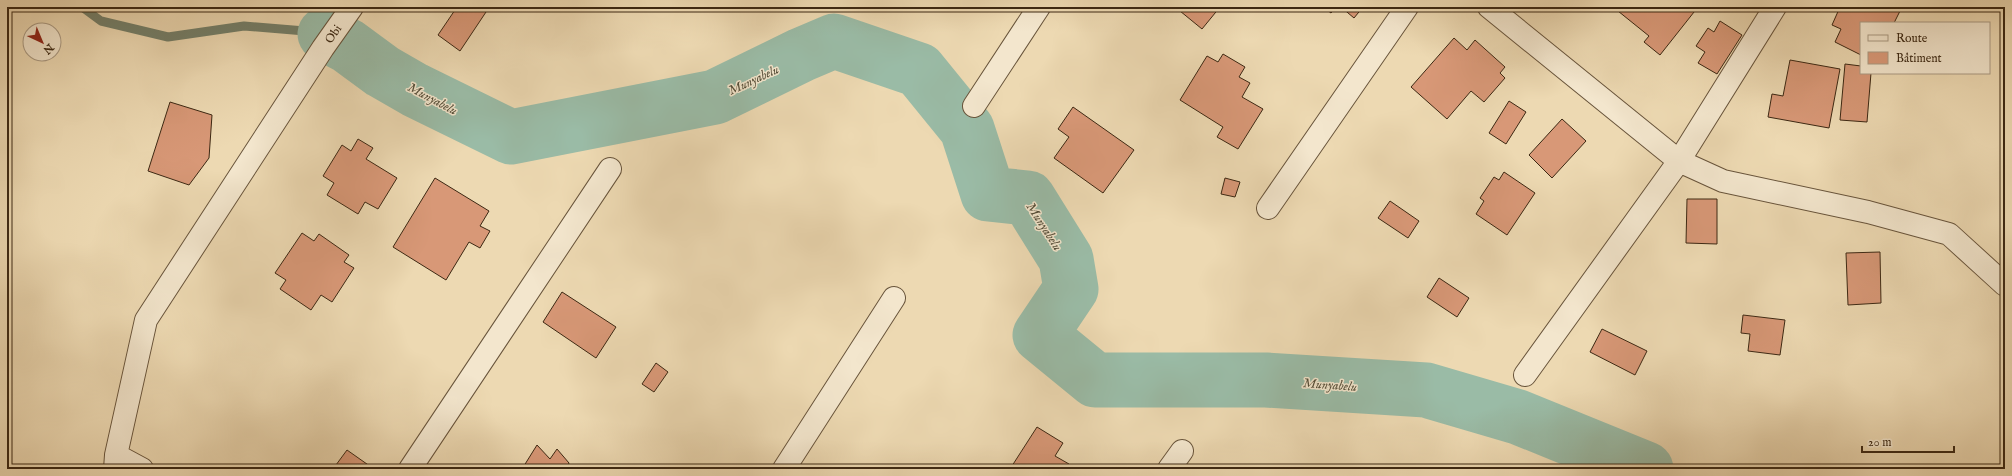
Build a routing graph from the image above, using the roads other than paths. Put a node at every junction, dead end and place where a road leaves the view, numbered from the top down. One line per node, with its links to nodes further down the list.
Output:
1 (1039, 7): 6 (street)
2 (1407, 7): 9 (street)
3 (1489, 7): 7 (street)
4 (1774, 7): 7 (street)
5 (348, 13): 14 (street, Obi)
6 (974, 106)
7 (1679, 161): 10 (street); 12 (street)
8 (610, 169): 16 (street)
9 (1268, 208)
10 (2005, 285)
11 (894, 298): 17 (street)
12 (1525, 375)
13 (1182, 451): 18 (street)
14 (116, 462): 15 (street)
15 (142, 469)
16 (410, 469)
17 (784, 469)
18 (1169, 469)

